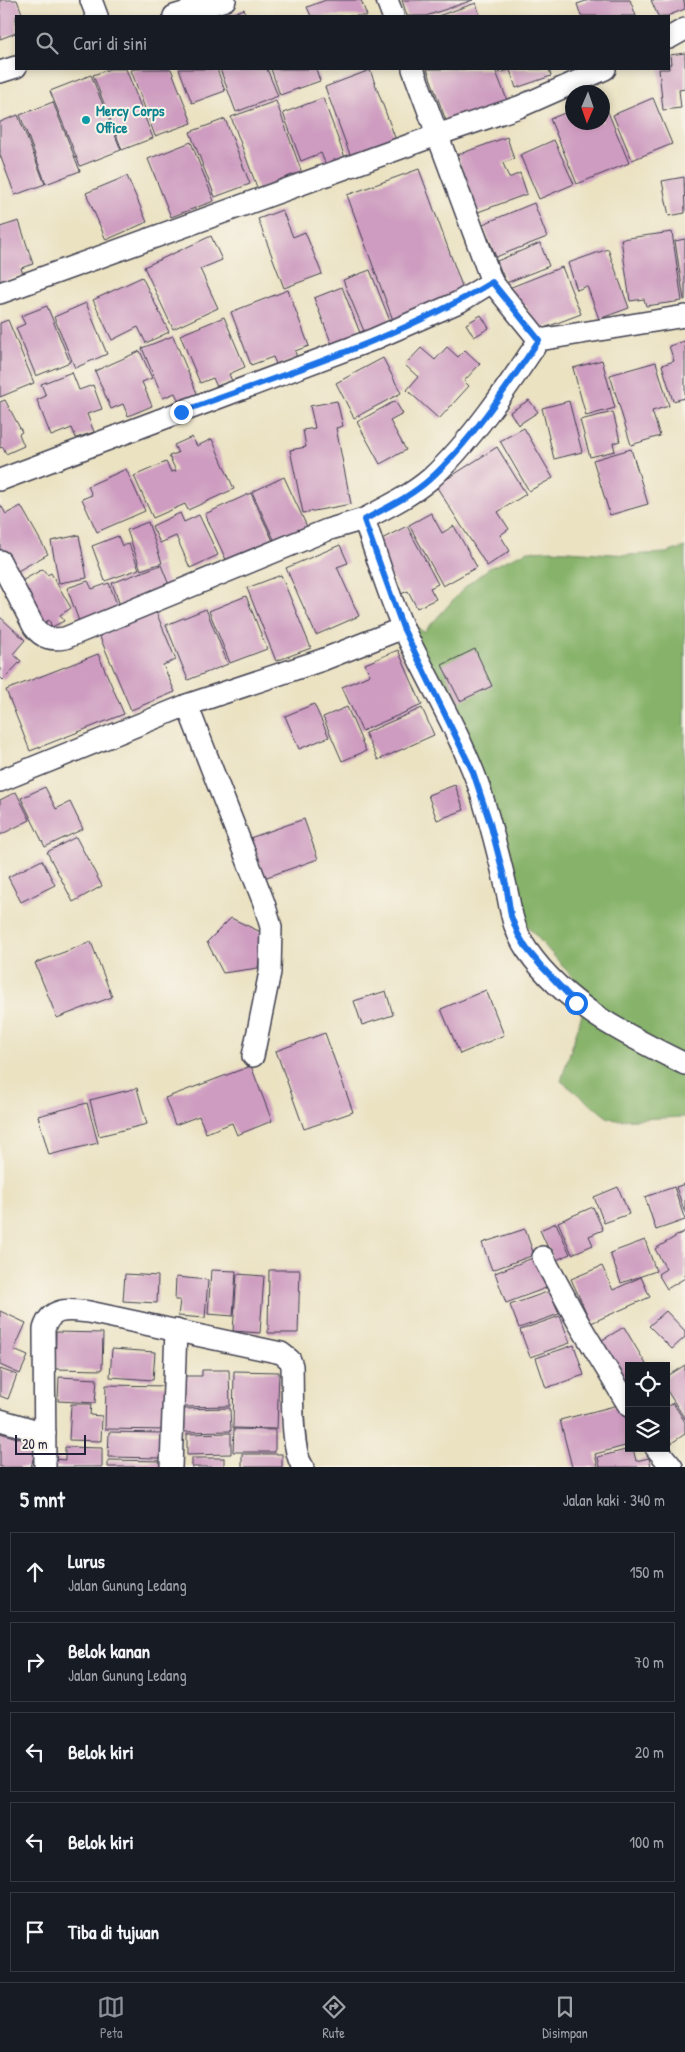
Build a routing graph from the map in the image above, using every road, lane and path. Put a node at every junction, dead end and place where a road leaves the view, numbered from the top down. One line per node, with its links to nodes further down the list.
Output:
1 (91, 0): 4 (street)
2 (387, 0): 6 (street)
3 (219, 1): 5 (street)
4 (97, 15)
5 (177, 15)
6 (393, 15)
7 (685, 30): 8 (street)
8 (670, 38)
9 (15, 67): 12 (street)
10 (413, 70): 13 (street)
11 (603, 70): 13 (street)
12 (0, 72)
13 (437, 135): 14 (street); 15 (street)
14 (492, 282): 17 (street); 18 (street)
15 (0, 294)
16 (685, 316): 17 (street)
17 (539, 340): 19 (street)
18 (0, 480)
19 (364, 520): 20 (street); 21 (street)
20 (0, 561)
21 (403, 628): 22 (street); 25 (street)
22 (187, 705): 23 (street); 24 (street)
23 (0, 781)
24 (253, 1056)
25 (685, 1064)
26 (543, 1257): 28 (street)
27 (176, 1330): 30 (street); 33 (street); 34 (street)
28 (625, 1399)
29 (0, 1420): 30 (street)
30 (45, 1433): 32 (street)
31 (659, 1452): 35 (street)
32 (45, 1467)
33 (170, 1467)
34 (303, 1467)
35 (672, 1467)

